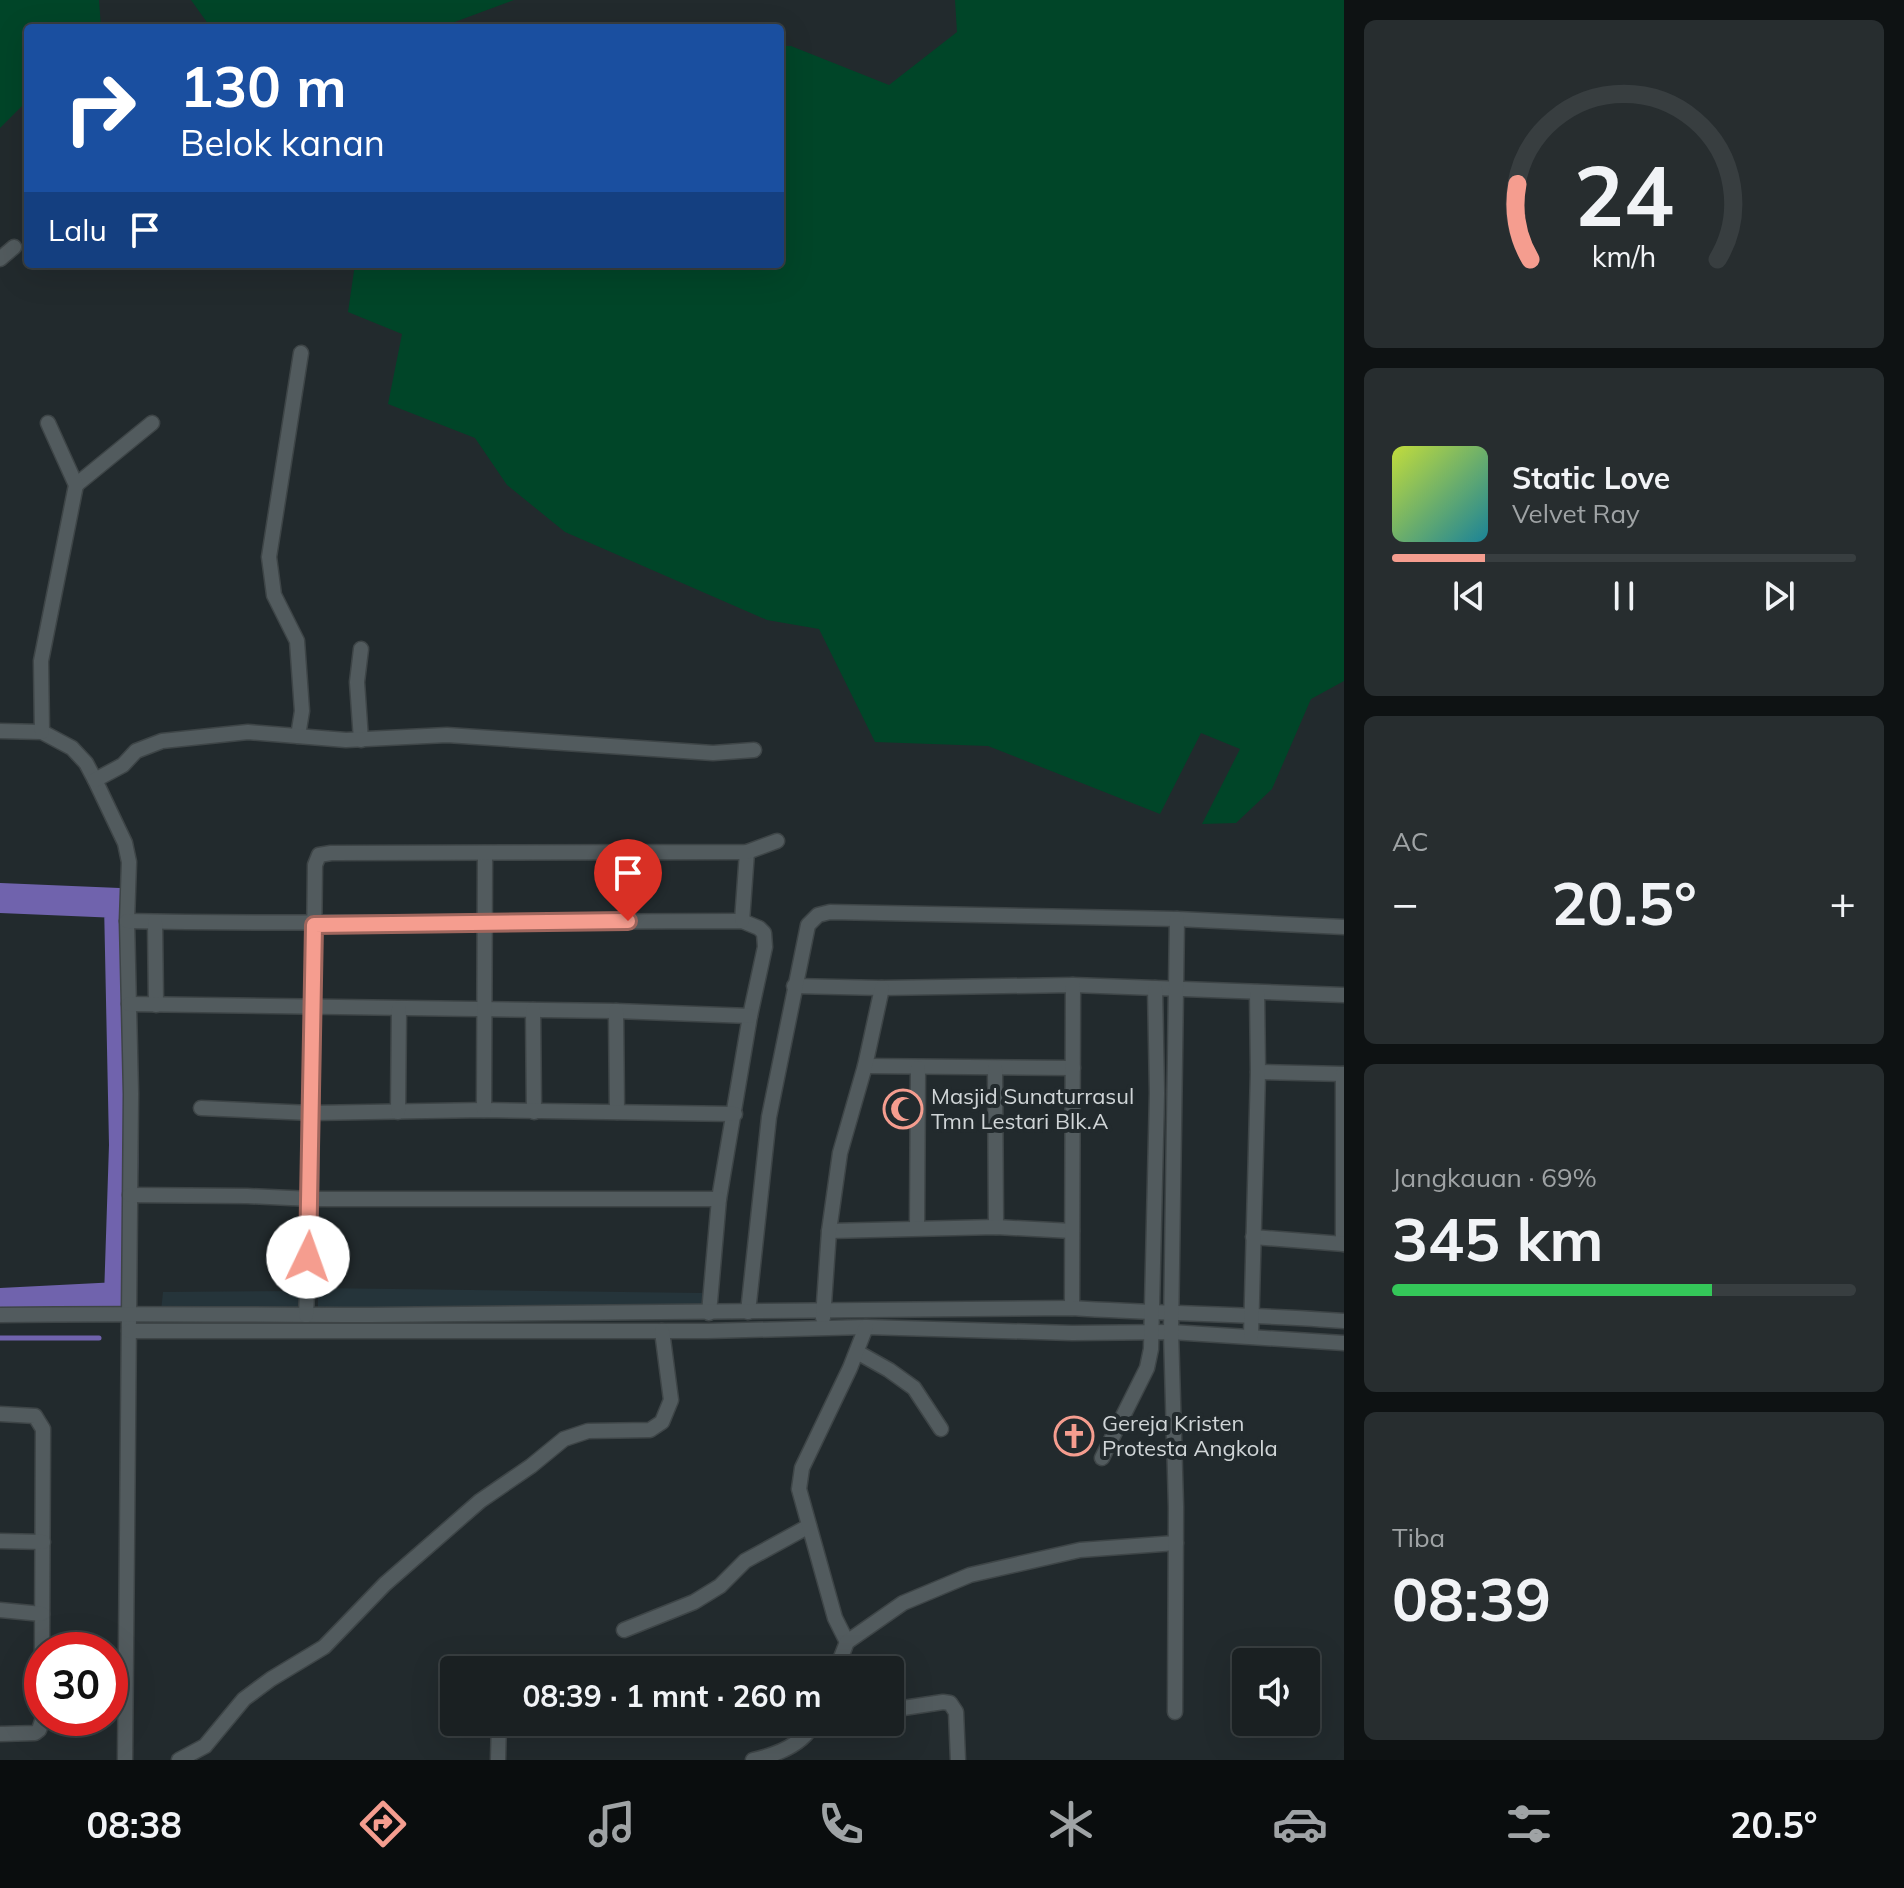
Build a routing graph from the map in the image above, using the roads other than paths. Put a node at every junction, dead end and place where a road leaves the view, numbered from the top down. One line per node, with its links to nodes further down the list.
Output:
1 (14, 247): 2 (street)
2 (0, 259)
3 (301, 353): 10 (street)
4 (48, 423): 6 (street)
5 (152, 423): 6 (street)
6 (76, 485): 9 (street)
7 (361, 649): 11 (street)
8 (0, 731): 9 (street)
9 (42, 732): 13 (street)
10 (298, 736): 11 (street); 13 (street)
11 (361, 740): 12 (street)
12 (754, 750)
13 (95, 780): 18 (street)
14 (777, 841): 15 (street)
15 (747, 852): 16 (street); 20 (street)
16 (485, 853): 19 (street); 22 (street)
17 (1177, 919): 23 (street); 25 (street); 28 (street)
18 (127, 921): 21 (street); 31 (street)
19 (486, 921): 20 (street); 22 (street); 35 (street)
20 (742, 921): 38 (street)
21 (155, 922): 22 (street); 32 (street)
22 (314, 925): 33 (street)
23 (1344, 927)
24 (1073, 985): 26 (street); 27 (street); 42 (street)
25 (794, 986): 26 (street); 63 (street)
26 (882, 988): 39 (street)
27 (1155, 988): 28 (street); 67 (street)
28 (1176, 989): 29 (street); 64 (street)
29 (1257, 992): 30 (street); 43 (street)
30 (1344, 995)
31 (129, 1004): 32 (street); 52 (street)
32 (156, 1005): 33 (street)
33 (314, 1007): 34 (street); 50 (street)
34 (399, 1009): 35 (street); 47 (street)
35 (484, 1009): 36 (street); 46 (street)
36 (533, 1010): 37 (street); 48 (street)
37 (616, 1011): 38 (street); 49 (street)
38 (750, 1016): 51 (street)
39 (865, 1066): 40 (street); 57 (street)
40 (918, 1068): 41 (street); 56 (street)
41 (995, 1068): 42 (street); 55 (street)
42 (1073, 1068): 58 (street)
43 (1258, 1072): 44 (street); 59 (street)
44 (1344, 1074): 60 (street)
45 (201, 1108): 50 (street)
46 (484, 1110): 47 (street); 48 (street)
47 (398, 1112): 50 (street)
48 (534, 1112): 49 (street)
49 (617, 1112): 51 (street)
50 (311, 1113): 53 (street)
51 (735, 1114): 54 (street)
52 (130, 1195): 53 (street); 65 (street)
53 (311, 1199): 54 (street); 70 (street)
54 (719, 1199): 66 (street)
55 (996, 1227): 56 (street); 58 (street)
56 (917, 1228): 57 (street)
57 (829, 1231): 62 (street)
58 (1072, 1231): 61 (street)
59 (1253, 1237): 60 (street); 68 (street)
60 (1344, 1244)
61 (1072, 1308): 62 (street); 67 (street)
62 (823, 1311): 63 (street); 73 (street)
63 (748, 1312): 66 (street)
64 (1171, 1312): 67 (street); 68 (street); 77 (street)
65 (129, 1313): 69 (street); 70 (street); 74 (street)
66 (709, 1313): 70 (street)
67 (1151, 1313): 76 (street)
68 (1252, 1314): 71 (street); 78 (street)
69 (0, 1315)
70 (306, 1315)
71 (1344, 1321)
72 (866, 1327): 73 (street); 76 (street); 80 (street)
73 (822, 1330): 75 (street)
74 (129, 1331): 75 (street); 100 (street)
75 (662, 1331): 101 (street)
76 (1150, 1332): 77 (street); 83 (street)
77 (1171, 1332): 78 (street); 87 (street)
78 (1251, 1336): 79 (street)
79 (1344, 1343)
80 (857, 1352): 82 (street); 84 (street)
81 (0, 1414): 86 (street)
82 (941, 1429)
83 (1102, 1458)
84 (809, 1526): 90 (street); 92 (street)
85 (0, 1541): 86 (street)
86 (43, 1542): 89 (street)
87 (1176, 1543): 92 (street); 95 (street)
88 (0, 1610): 89 (street)
89 (42, 1614): 91 (street)
90 (624, 1630)
91 (42, 1632)
92 (847, 1642): 93 (street)
93 (842, 1656)
94 (904, 1708): 104 (street)
95 (1175, 1712)
96 (24, 1733): 97 (street)
97 (0, 1734)
98 (499, 1736): 102 (street)
99 (804, 1736): 103 (street)
100 (125, 1760)
101 (179, 1760)
102 (498, 1760)
103 (753, 1760)
104 (958, 1760)

